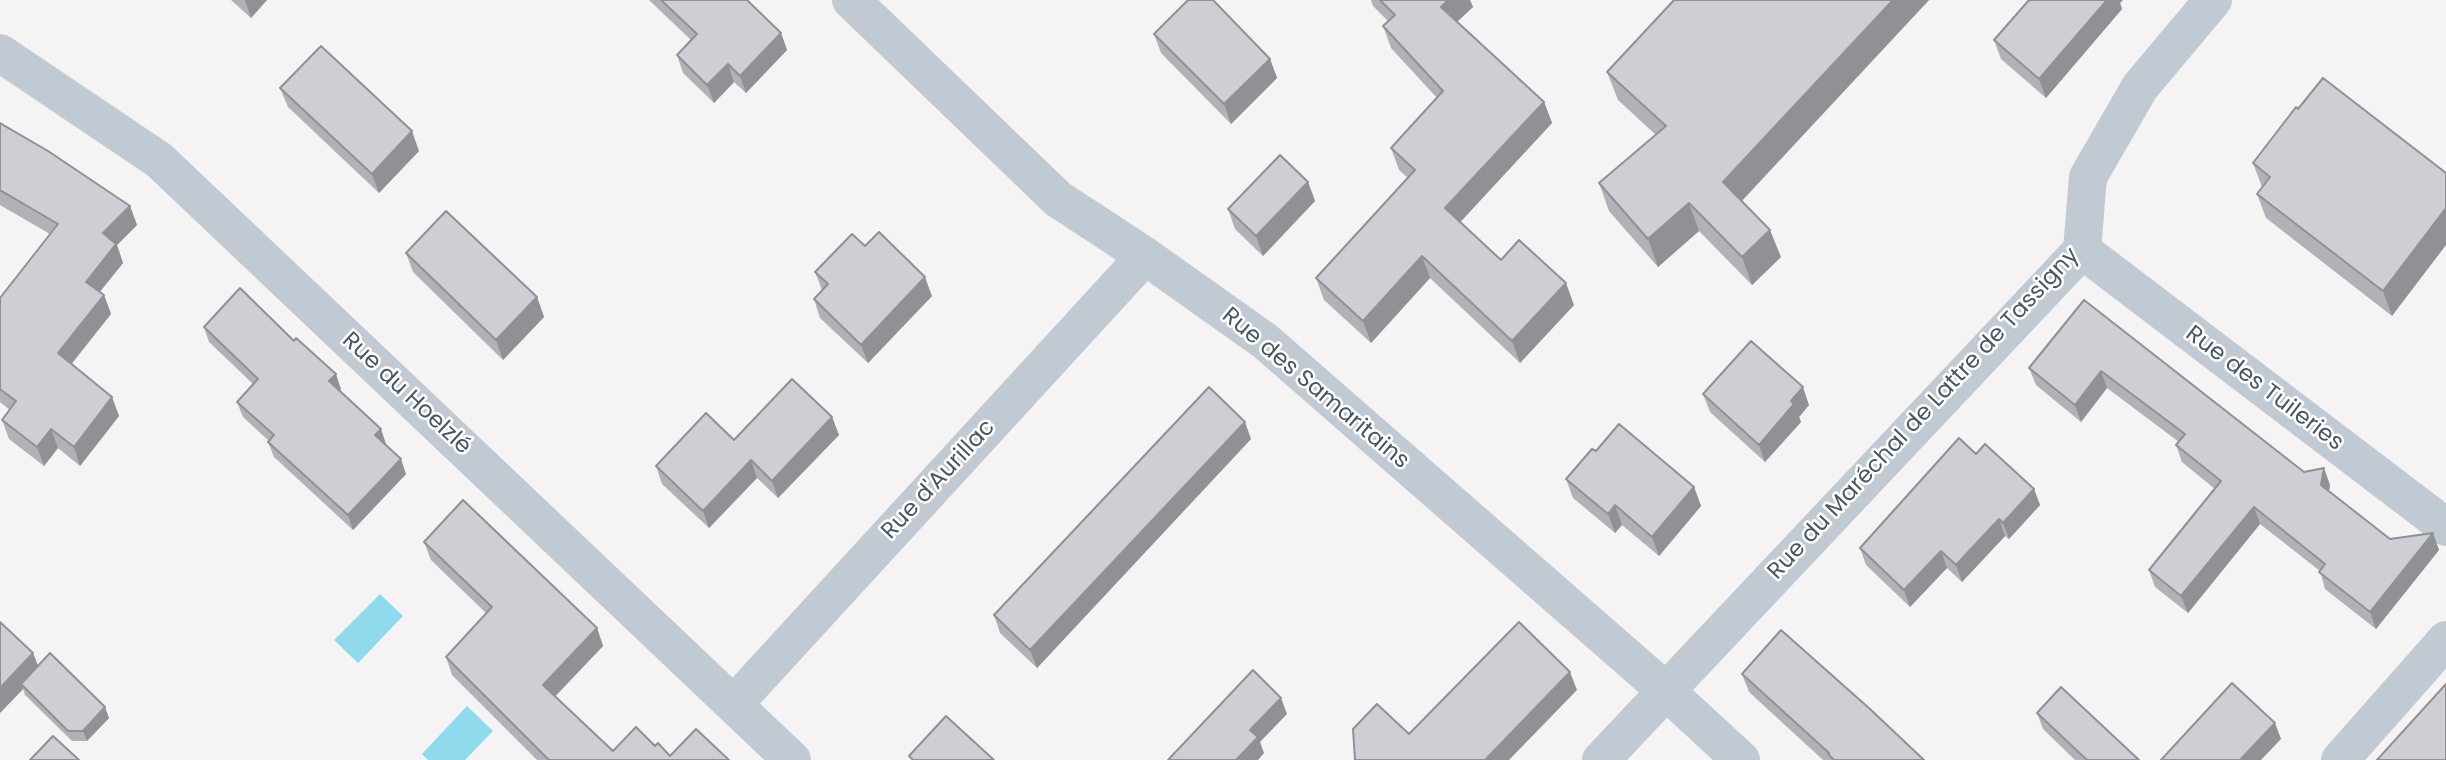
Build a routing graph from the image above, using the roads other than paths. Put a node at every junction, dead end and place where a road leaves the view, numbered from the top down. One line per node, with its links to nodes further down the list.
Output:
1 (851, 0): 5 (street, Rue des Samaritains)
2 (2213, 0): 4 (street, Rue du Maréchal de Lattre de Tassigny)
3 (0, 53): 9 (street, Rue du Hoelzlé)
4 (2082, 250): 6 (street, Rue des Tuileries); 8 (street, Rue du Maréchal de Lattre de Tassigny)
5 (1145, 256): 8 (street, Rue des Samaritains); 9 (street, Rue d'Aurillac)
6 (2446, 527)
7 (2446, 640): 13 (street)
8 (1666, 691): 11 (street, Rue du Maréchal de Lattre de Tassigny); 12 (street, Rue des Samaritains)
9 (734, 704): 10 (street, Rue du Hoelzlé)
10 (792, 760)
11 (1601, 760)
12 (1741, 760)
13 (2340, 760)

